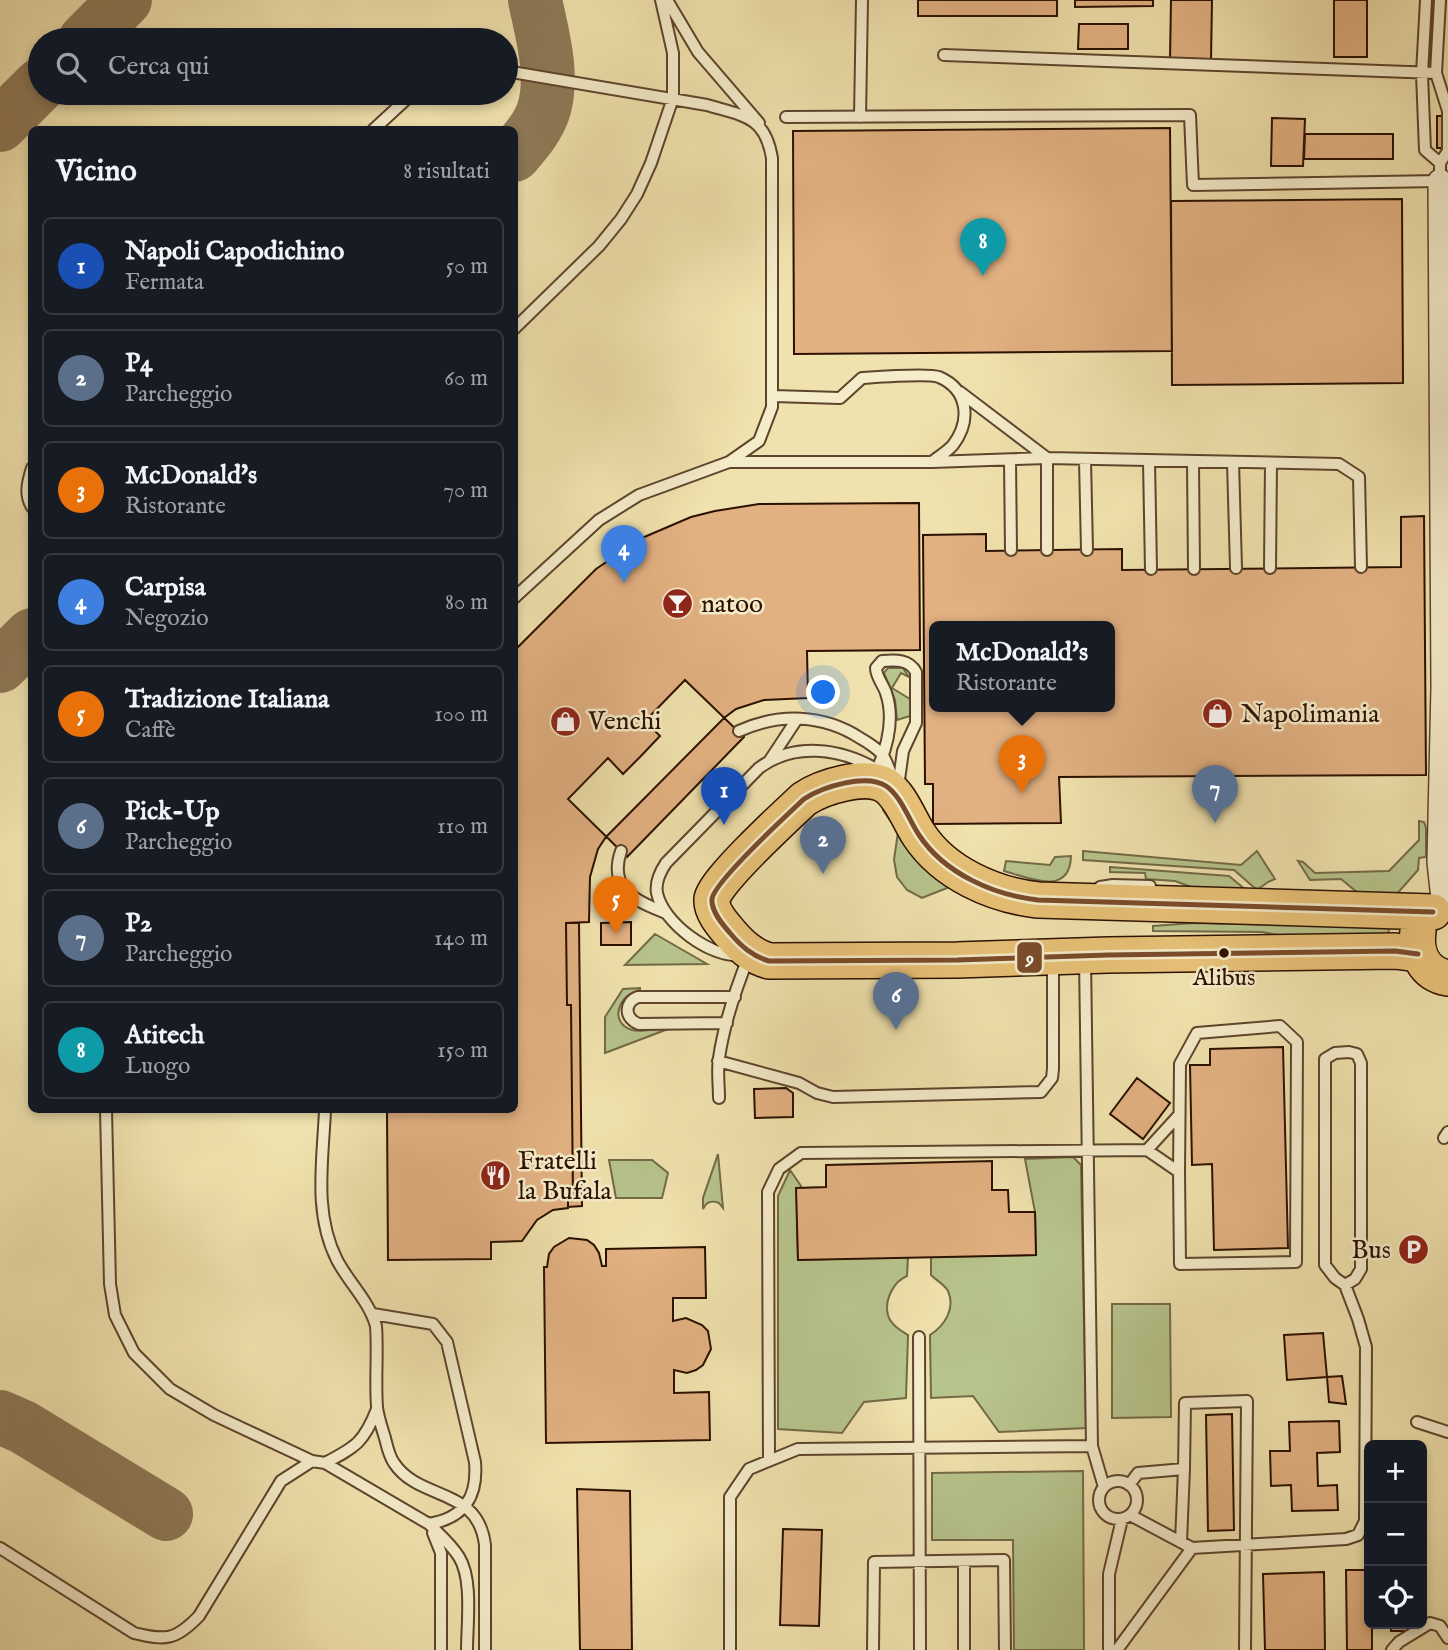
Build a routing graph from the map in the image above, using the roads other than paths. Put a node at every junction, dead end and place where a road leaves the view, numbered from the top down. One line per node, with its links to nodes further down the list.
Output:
1 (661, 0): 10 (lane)
2 (667, 0): 14 (lane)
3 (862, 0): 13 (lane)
4 (1426, 0): 9 (lane)
5 (1440, 0): 8 (lane)
6 (944, 55): 9 (lane)
7 (518, 73): 10 (lane)
8 (1436, 73): 9 (lane); 16 (lane)
9 (1422, 74): 16 (lane)
10 (673, 98): 14 (lane); 17 (lane)
11 (400, 105): 15 (lane)
12 (786, 117): 13 (lane)
13 (860, 117): 16 (lane)
14 (761, 125): 19 (lane)
15 (377, 126)
16 (1440, 172): 45 (street)
17 (518, 325)
18 (957, 391): 19 (lane); 20 (lane); 25 (lane)
19 (773, 396): 23 (lane)
20 (1047, 458): 21 (lane); 22 (lane); 30 (lane)
21 (1010, 460): 25 (lane); 29 (lane)
22 (1085, 460): 24 (lane); 31 (lane)
23 (729, 461): 25 (lane); 37 (lane)
24 (1149, 461): 26 (lane); 35 (lane)
25 (932, 462)
26 (1193, 462): 27 (lane); 36 (lane)
27 (1233, 462): 28 (lane); 33 (lane)
28 (1271, 463): 32 (lane); 34 (lane)
29 (1011, 550)
30 (1047, 550)
31 (1087, 550)
32 (1361, 567)
33 (1236, 568)
34 (1270, 568)
35 (1151, 569)
36 (1194, 569)
37 (518, 594)
38 (797, 719): 39 (lane); 40 (lane); 41 (lane)
39 (739, 732)
40 (770, 761): 41 (lane); 46 (lane)
41 (885, 780): 41 (lane); 43 (main road); 47 (main road)
42 (621, 851): 46 (lane)
43 (1065, 901): 44 (main road); 44 (lane)
44 (1206, 905): 45 (main road)
45 (1442, 909): 49 (main road)
46 (666, 913): 47 (lane)
47 (750, 953): 48 (main road); 50 (lane)
48 (1069, 956): 49 (main road); 52 (lane); 58 (lane)
49 (1439, 973)
50 (734, 997): 51 (lane); 51 (lane)
51 (727, 1023): 52 (lane)
52 (718, 1061): 53 (lane)
53 (719, 1098)
54 (106, 1113): 68 (lane)
55 (324, 1113): 61 (lane)
56 (1179, 1115): 57 (lane); 59 (lane); 59 (lane)
57 (1147, 1150): 58 (lane); 59 (lane)
58 (1088, 1151): 66 (lane); 69 (lane)
59 (1179, 1172)
60 (1345, 1285): 60 (lane); 78 (lane)
61 (373, 1314): 63 (lane); 74 (lane)
62 (919, 1337): 67 (lane)
63 (377, 1409): 70 (lane); 74 (lane)
64 (1417, 1422): 65 (lane)
65 (1448, 1432)
66 (1092, 1446): 67 (lane); 73 (lane)
67 (920, 1448): 69 (lane); 80 (lane)
68 (313, 1461): 70 (lane); 79 (lane)
69 (769, 1461): 86 (lane)
70 (325, 1463): 76 (lane)
71 (1184, 1469): 72 (lane); 77 (lane); 78 (lane)
72 (1129, 1485): 73 (lane); 75 (lane)
73 (1104, 1487): 75 (lane)
74 (466, 1507): 76 (lane); 85 (lane)
75 (1126, 1517): 77 (lane); 91 (lane)
76 (429, 1524): 83 (lane); 84 (lane)
77 (1187, 1545): 78 (lane); 92 (lane)
78 (1244, 1545): 93 (lane)
79 (0, 1548)
80 (921, 1562): 81 (lane); 87 (lane); 88 (lane)
81 (964, 1562): 89 (lane); 90 (lane)
82 (1448, 1637): 94 (lane)
83 (441, 1650)
84 (467, 1650)
85 (485, 1650)
86 (730, 1650)
87 (873, 1650)
88 (920, 1650)
89 (964, 1650)
90 (1005, 1650)
91 (1109, 1650)
92 (1117, 1650)
93 (1245, 1650)
94 (1392, 1650)

